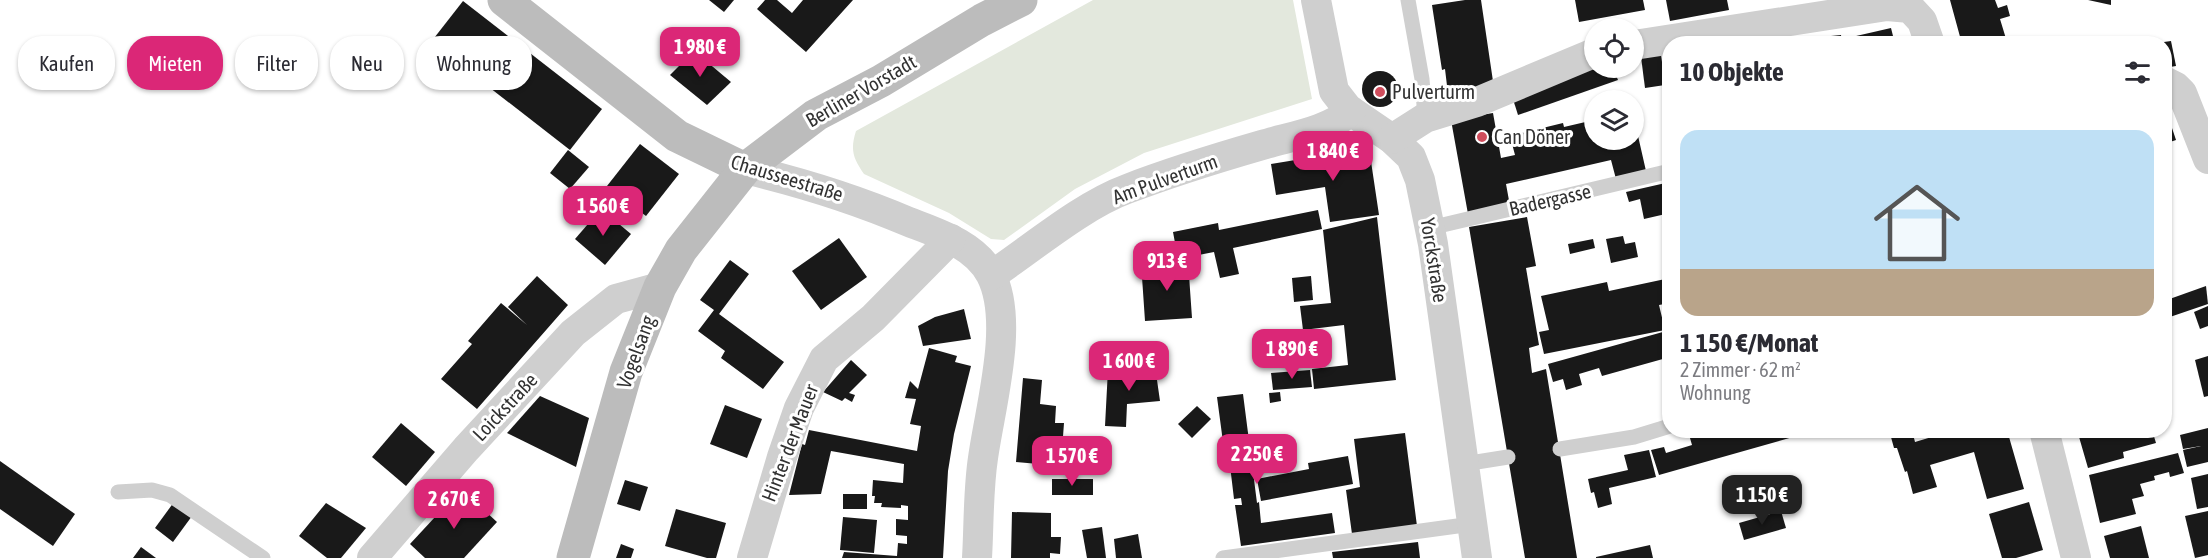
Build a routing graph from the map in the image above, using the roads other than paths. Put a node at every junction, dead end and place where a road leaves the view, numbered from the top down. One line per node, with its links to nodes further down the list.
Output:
1 (504, 0): 16 (main road, Chausseestraße)
2 (1021, 0): 5 (main road, Berliner Vorstadt)
3 (1316, 0): 12 (street, Yorckstraße)
4 (1408, 0): 13 (lane)
5 (978, 10): 16 (main road, Berliner Vorstadt)
6 (1692, 36): 7 (street)
7 (1927, 36)
8 (1662, 41): 9 (street)
9 (1644, 43)
10 (1584, 57): 13 (street)
11 (2172, 85): 15 (street)
12 (1351, 111): 14 (street, Yorckstraße); 20 (street, Am Pulverturm)
13 (1425, 118): 14 (street)
14 (1392, 139): 18 (street, Yorckstraße)
15 (2208, 159)
16 (745, 169): 19 (street, Chausseestraße); 21 (main road, Vogelsang)
17 (1662, 173): 18 (lane, Badergasse)
18 (1430, 228): 26 (street, Yorckstraße)
19 (951, 239): 20 (street, Chausseestraße); 32 (street, Hinter der Mauer)
20 (992, 275): 33 (street)
21 (660, 287): 30 (street, Loickstraße); 31 (main road, Vogelsang)
22 (1662, 428): 24 (lane)
23 (2046, 438): 36 (street)
24 (1560, 449)
25 (1508, 457): 26 (lane)
26 (1464, 464): 28 (street, Yorckstraße)
27 (118, 492): 29 (lane)
28 (1472, 524): 34 (lane); 35 (street, Yorckstraße)
29 (263, 558)
30 (372, 558)
31 (573, 558)
32 (752, 558)
33 (977, 558)
34 (1223, 558)
35 (1477, 558)
36 (2076, 558)

